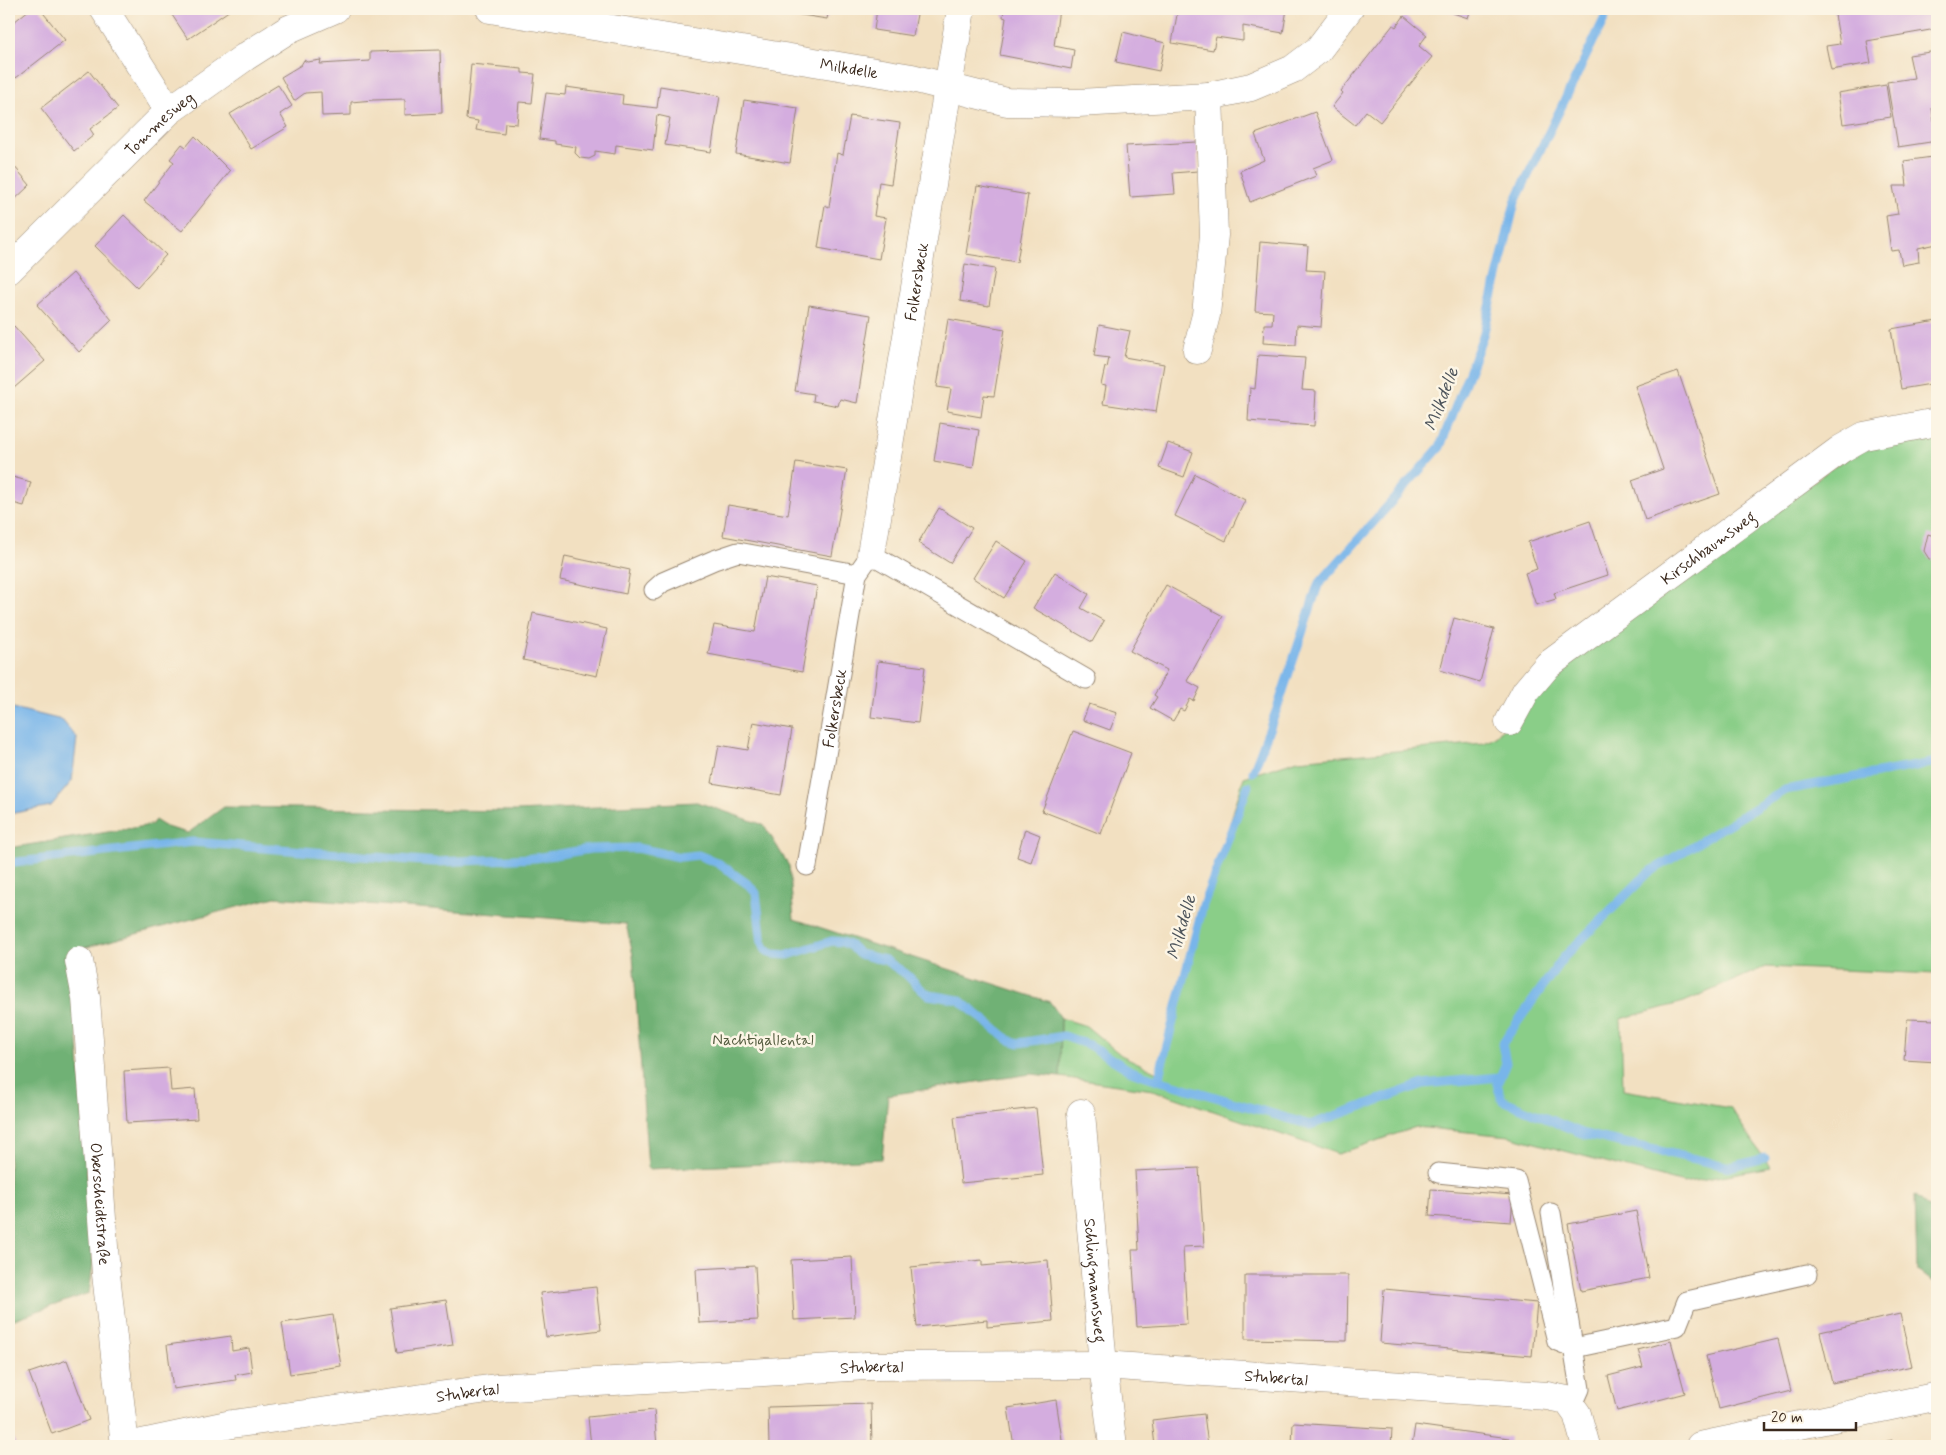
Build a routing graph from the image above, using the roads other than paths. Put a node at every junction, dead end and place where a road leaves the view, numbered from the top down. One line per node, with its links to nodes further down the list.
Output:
1 (104, 9): 8 (street)
2 (335, 9): 8 (street, Tommesweg)
3 (490, 9): 6 (street, Milkdelle)
4 (961, 9): 6 (street, Folkersbeck)
5 (1349, 9): 7 (street, Milkdelle)
6 (949, 87): 7 (street, Milkdelle); 12 (street, Folkersbeck)
7 (1209, 96): 10 (street)
8 (169, 111): 9 (street, Tommesweg)
9 (9, 270)
10 (1197, 350)
11 (1937, 422): 15 (street, Kirschbaumsweg)
12 (864, 564): 13 (lane); 14 (lane); 16 (lane, Folkersbeck)
13 (654, 590)
14 (1086, 679)
15 (1509, 722)
16 (807, 866)
17 (79, 961): 26 (street, Oberscheidtstraße)
18 (1081, 1113): 23 (street, Schlingmannsweg)
19 (1438, 1173): 22 (lane)
20 (1551, 1213): 22 (lane)
21 (1807, 1274): 22 (lane)
22 (1574, 1348): 25 (lane)
23 (1103, 1365): 25 (street, Stubertal); 26 (street, Stubertal); 27 (street, Schlingmannsweg)
24 (1934, 1397): 29 (street)
25 (1572, 1407): 28 (street)
26 (126, 1446)
27 (1113, 1446)
28 (1586, 1446)
29 (1700, 1446)

